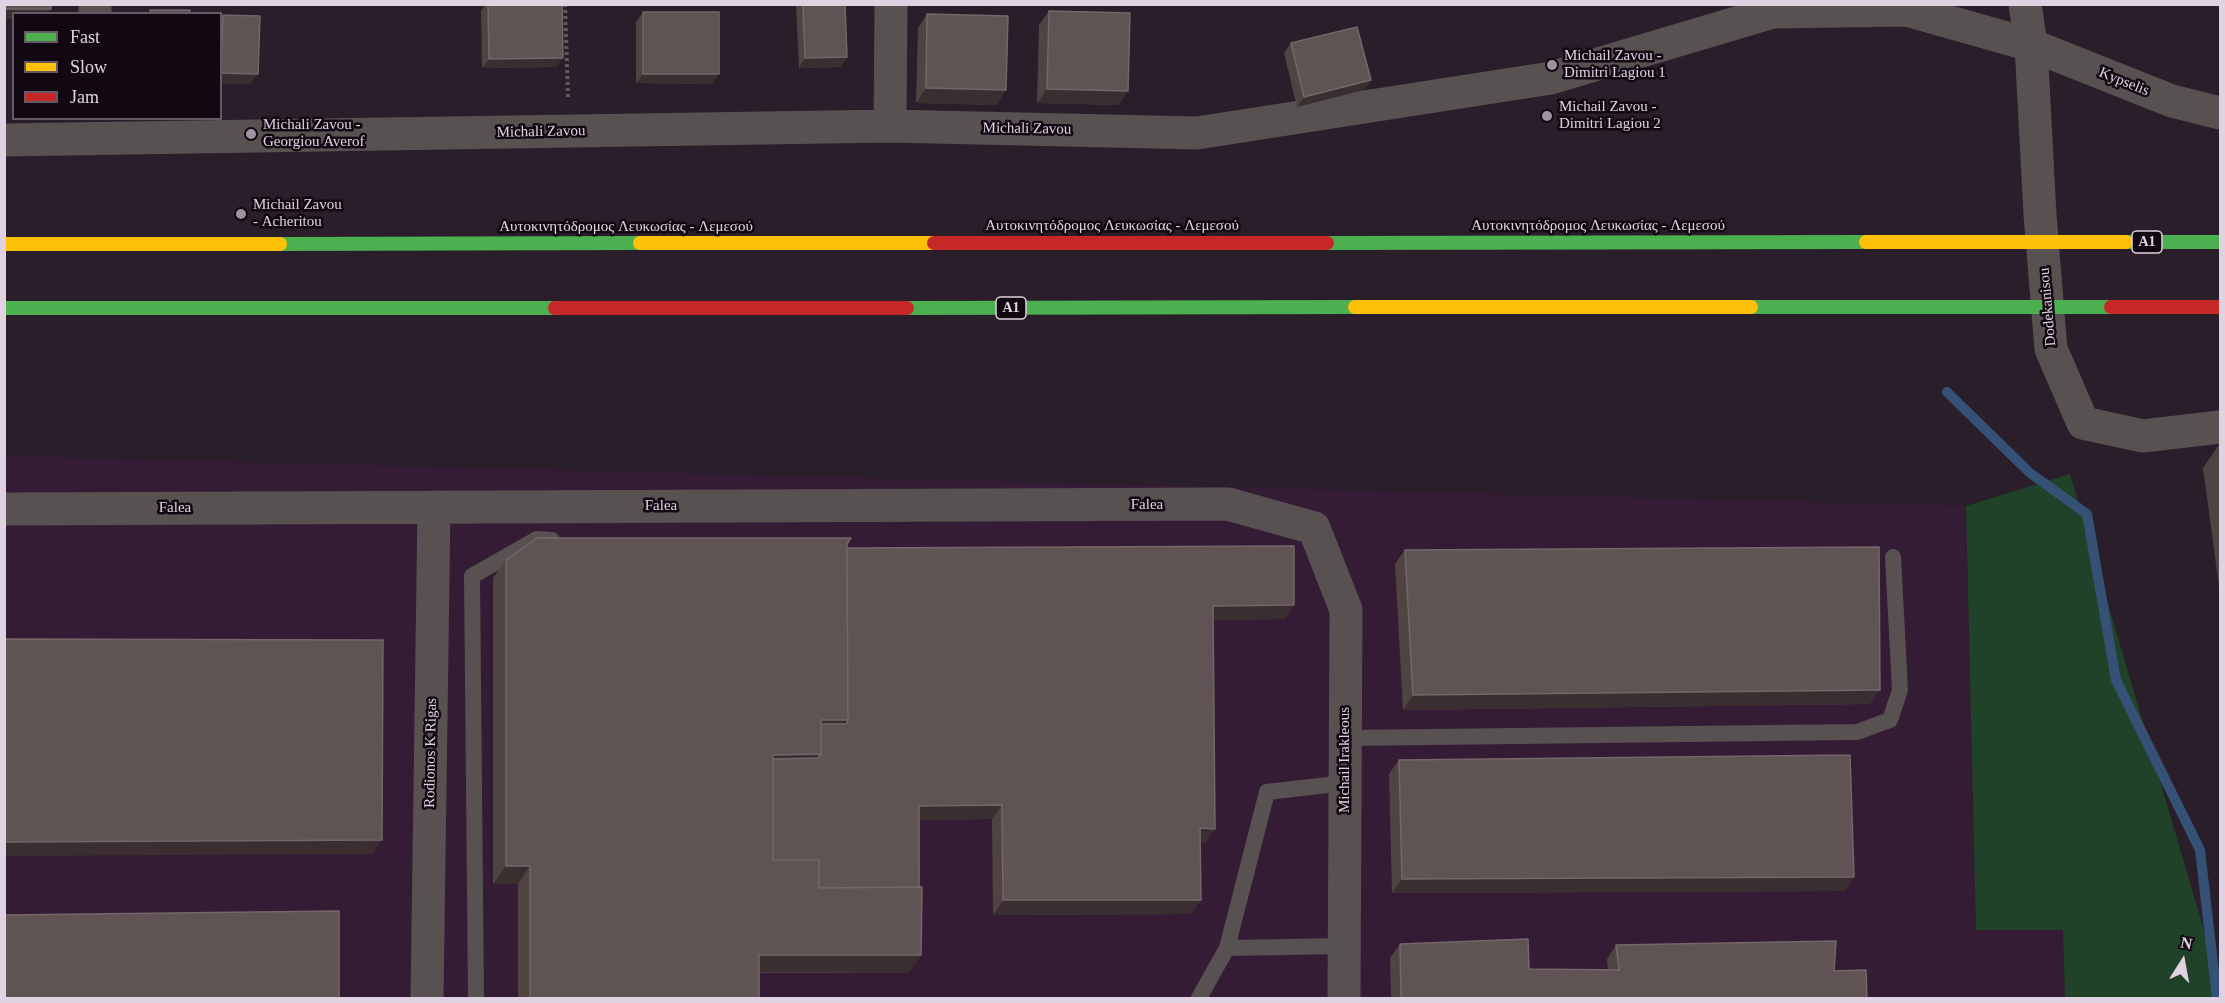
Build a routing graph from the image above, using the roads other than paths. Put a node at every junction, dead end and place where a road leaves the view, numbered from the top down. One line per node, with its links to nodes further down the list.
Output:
1 (891, 4): 6 (street)
2 (2025, 4): 4 (street)
3 (1772, 8): 4 (street, Michali Zavou); 6 (street, Michali Zavou)
4 (2031, 45): 5 (street, Kypselis); 13 (street, Dodekanisou)
5 (2220, 113)
6 (891, 126): 7 (street, Michali Zavou)
7 (97, 129): 8 (street, Michali Zavou)
8 (4, 140)
9 (2220, 242): 10 (highway, Αυτοκινητόδρομος Λευκωσίας - Λεμεσού / A1)
10 (4, 244)
11 (2220, 307): 12 (highway, A1)
12 (4, 308)
13 (2220, 427)
14 (434, 507): 15 (street, Falea); 16 (street, Falea); 23 (street, Rodionos K Rigas)
15 (4, 509)
16 (1314, 528): 19 (street, Michail Irakleous)
17 (572, 541): 24 (lane)
18 (1893, 557): 19 (lane)
19 (1345, 738): 20 (street, Michail Irakleous)
20 (1345, 783): 21 (street, Michail Irakleous); 22 (lane)
21 (1344, 946): 22 (lane); 26 (street, Michail Irakleous)
22 (1227, 948): 25 (lane)
23 (427, 999)
24 (476, 999)
25 (1199, 999)
26 (1344, 999)

